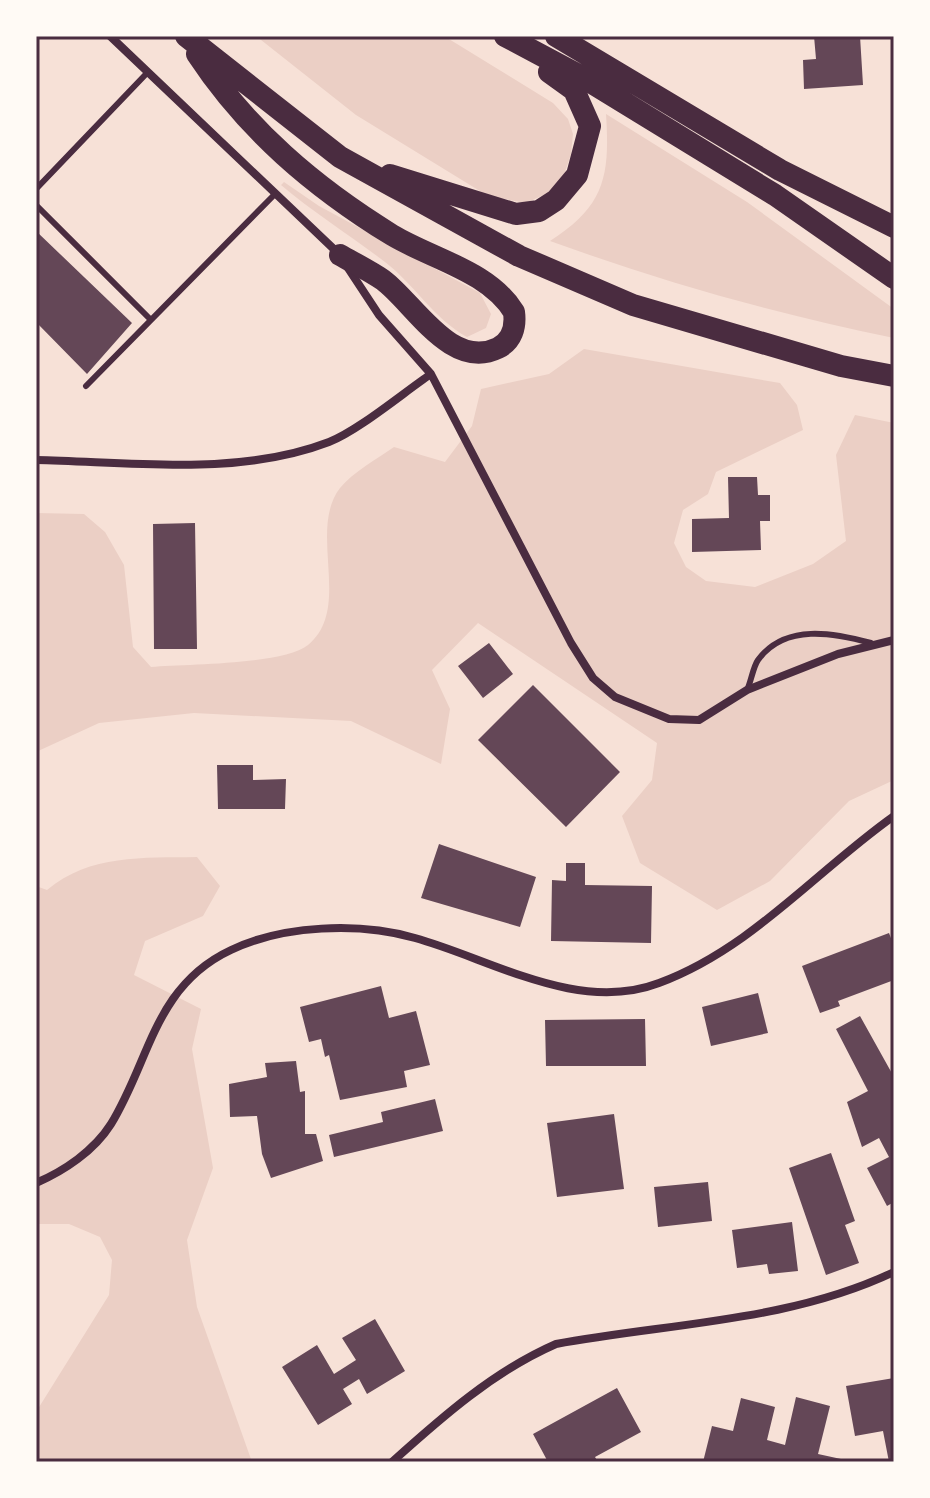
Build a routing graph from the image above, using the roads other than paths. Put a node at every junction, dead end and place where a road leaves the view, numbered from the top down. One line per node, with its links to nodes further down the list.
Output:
1 (110, 36): 6 (street)
2 (186, 36): 7 (highway); 12 (highway)
3 (486, 36): 7 (highway)
4 (505, 36): 13 (highway)
5 (556, 36): 11 (highway)
6 (147, 73): 8 (lane); 9 (street)
7 (340, 157): 16 (highway)
8 (36, 189)
9 (275, 194): 12 (street); 14 (lane)
10 (36, 205): 14 (lane)
11 (894, 227)
12 (340, 255): 15 (street)
13 (894, 278)
14 (151, 320): 17 (lane)
15 (431, 374): 18 (street); 21 (street)
16 (894, 376)
17 (86, 386)
18 (36, 460)
19 (894, 640): 20 (street)
20 (871, 643): 21 (street); 21 (lane)
21 (747, 690)
22 (894, 816): 23 (street)
23 (36, 1183)
24 (894, 1272): 25 (street)
25 (392, 1462)

